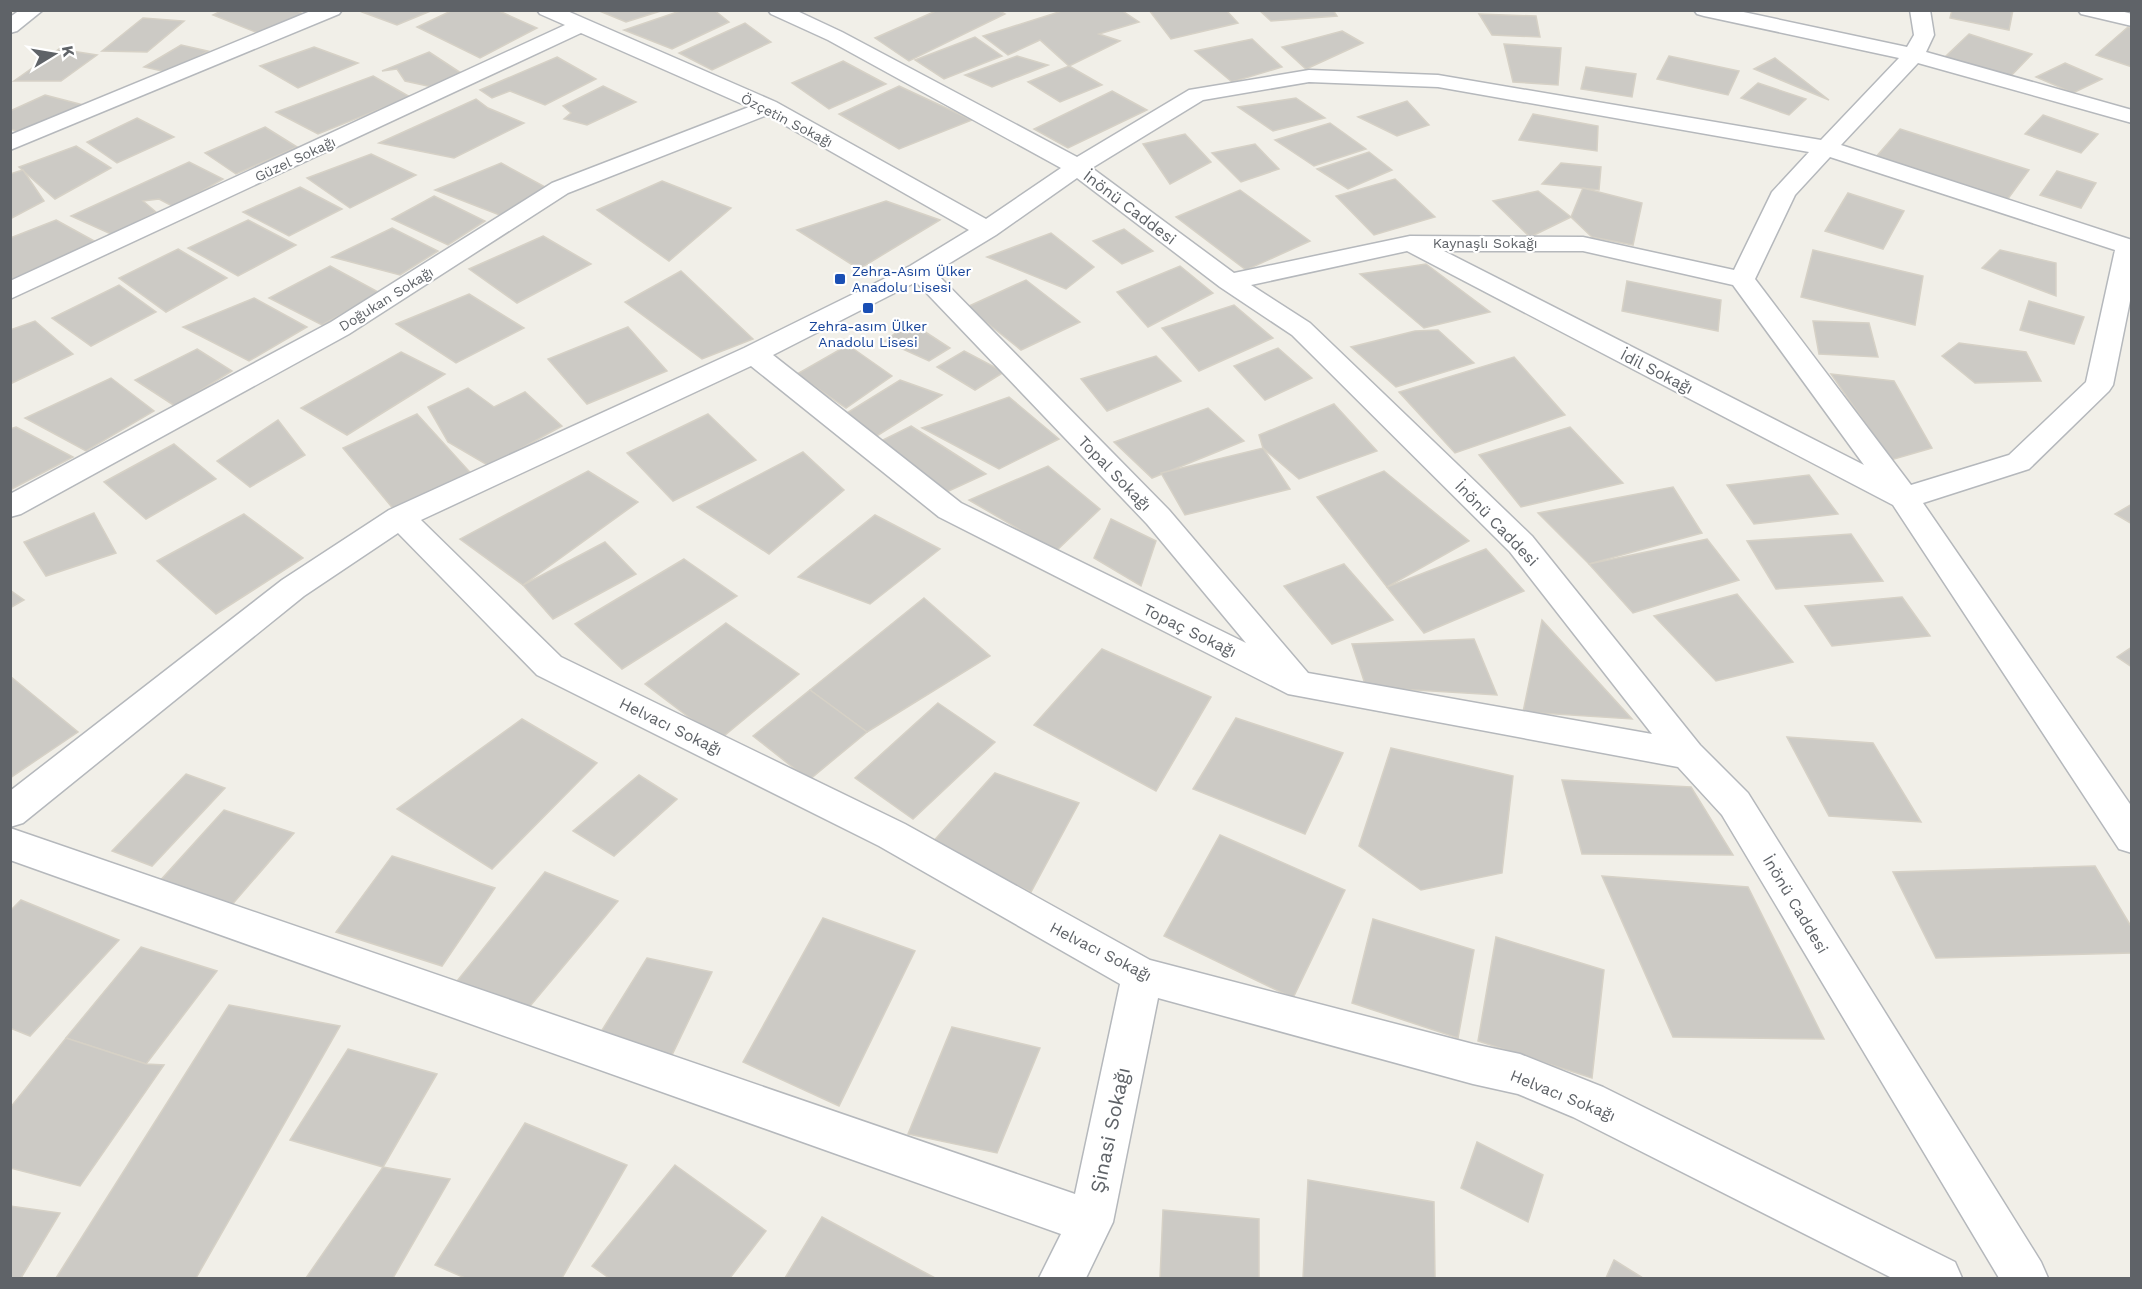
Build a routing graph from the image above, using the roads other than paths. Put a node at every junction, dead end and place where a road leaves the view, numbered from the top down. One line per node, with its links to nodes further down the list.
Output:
1 (33, 10): 10 (street)
2 (332, 10): 14 (street)
3 (547, 10): 9 (street, Özçetin Sokağı)
4 (778, 10): 16 (street, İnönü Caddesi)
5 (1704, 10): 11 (street)
6 (1920, 10): 11 (street)
7 (2088, 10): 8 (street)
8 (2132, 20)
9 (579, 26): 12 (street, Özçetin Sokağı); 23 (street, Güzel Sokağı)
10 (10, 27)
11 (1914, 55): 13 (street); 15 (street)
12 (768, 108): 17 (street, Özçetin Sokağı); 26 (street, Doğukan Sokağı)
13 (2132, 117)
14 (10, 143)
15 (1827, 148): 16 (street); 19 (street); 21 (street)
16 (1077, 167): 17 (street); 22 (street, İnönü Caddesi)
17 (987, 230): 20 (street)
18 (1410, 243): 21 (street, Kaynaşlı Sokağı); 22 (street, Kaynaşlı Sokağı); 25 (street, İdil Sokağı)
19 (2130, 248): 25 (street)
20 (919, 271): 24 (street); 28 (street, Topal Sokağı)
21 (1742, 279): 25 (street)
22 (1229, 282): 29 (street, İnönü Caddesi)
23 (10, 291)
24 (754, 354): 27 (street); 28 (street, Topaç Sokağı)
25 (1904, 498): 31 (street)
26 (10, 507)
27 (400, 517): 30 (street); 33 (street, Helvacı Sokağı)
28 (1300, 685): 29 (street, Topaç Sokağı)
29 (1688, 756): 37 (street, İnönü Caddesi)
30 (10, 812)
31 (2132, 838)
32 (10, 844): 34 (street)
33 (1142, 976): 34 (street, Şinasi Sokağı); 36 (street, Helvacı Sokağı)
34 (1091, 1222): 35 (street, Şinasi Sokağı)
35 (1062, 1278)
36 (1939, 1278)
37 (2025, 1278)

